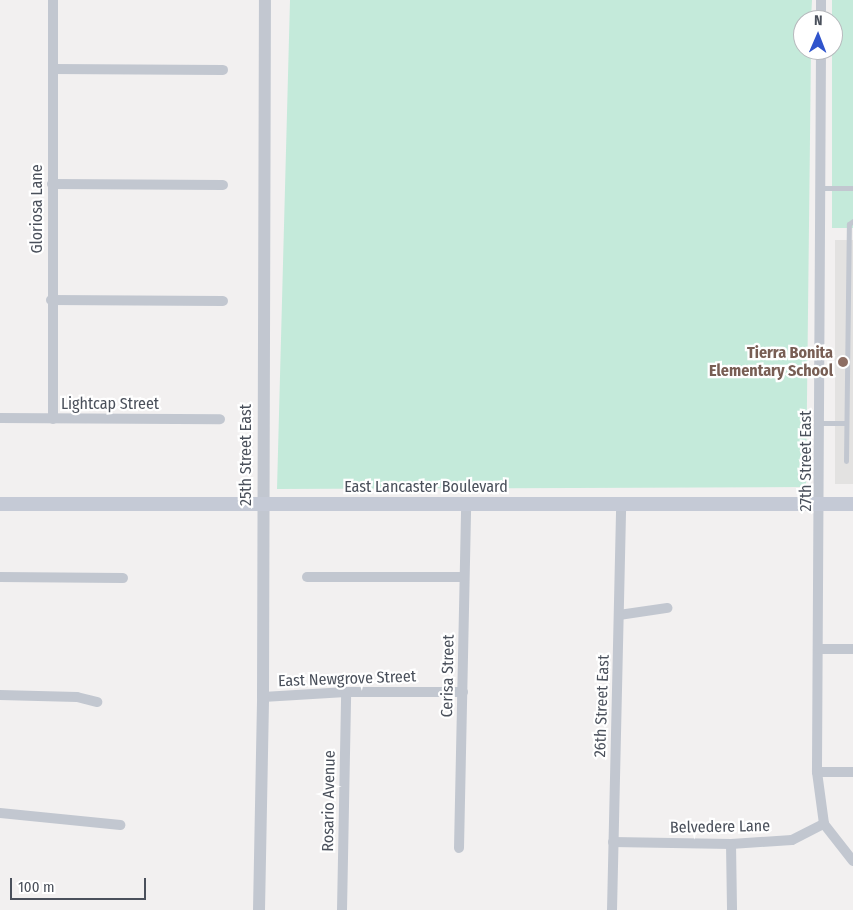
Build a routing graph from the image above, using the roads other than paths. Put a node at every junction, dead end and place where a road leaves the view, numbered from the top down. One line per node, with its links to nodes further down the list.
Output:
1 (53, 0): 4 (street, Gloriosa Lane)
2 (265, 0): 22 (street, 25th Street East)
3 (821, 60): 8 (street, 27th Street East)
4 (53, 69): 5 (street); 6 (street, Gloriosa Lane)
5 (223, 70)
6 (52, 184): 7 (street); 12 (street, Gloriosa Lane)
7 (223, 185)
8 (821, 188): 9 (lane); 18 (street, 27th Street East)
9 (853, 188)
10 (853, 221): 11 (lane)
11 (851, 264): 17 (lane)
12 (51, 300): 13 (street); 15 (street, Gloriosa Lane)
13 (222, 301)
14 (0, 418): 15 (street, Lightcap Street)
15 (52, 418): 16 (street, Lightcap Street)
16 (220, 419)
17 (846, 422): 18 (lane); 19 (lane)
18 (821, 423): 24 (street, 27th Street East)
19 (846, 461)
20 (621, 503): 23 (main road, East Lancaster Boulevard); 24 (main road, East Lancaster Boulevard); 31 (street, 26th Street East)
21 (0, 504): 22 (main road, East Lancaster Boulevard)
22 (262, 504): 23 (main road, East Lancaster Boulevard); 37 (street, 25th Street East)
23 (466, 504): 28 (street, Cerisa Street)
24 (821, 504): 25 (main road, East Lancaster Boulevard); 32 (street, 27th Street East)
25 (853, 504)
26 (0, 577): 29 (street)
27 (307, 577): 28 (street)
28 (464, 577): 35 (street, Cerisa Street)
29 (123, 578)
30 (667, 608): 31 (street)
31 (619, 614): 44 (street, 26th Street East)
32 (819, 649): 33 (street); 39 (street, 27th Street East)
33 (853, 649)
34 (346, 692): 35 (street, East Newgrove Street); 37 (street, East Newgrove Street); 49 (street, Rosario Avenue)
35 (463, 692): 46 (street, Cerisa Street)
36 (0, 695): 38 (street)
37 (263, 697): 48 (street, 25th Street East)
38 (97, 702)
39 (817, 772): 40 (street); 42 (street, 27th Street East)
40 (853, 772)
41 (0, 812): 43 (street)
42 (824, 824): 45 (street, Belvedere Lane); 47 (street)
43 (120, 825)
44 (613, 842): 45 (street, Belvedere Lane); 50 (street, 26th Street East)
45 (731, 844): 51 (street)
46 (459, 848)
47 (853, 861)
48 (258, 910)
49 (342, 910)
50 (612, 910)
51 (732, 910)

